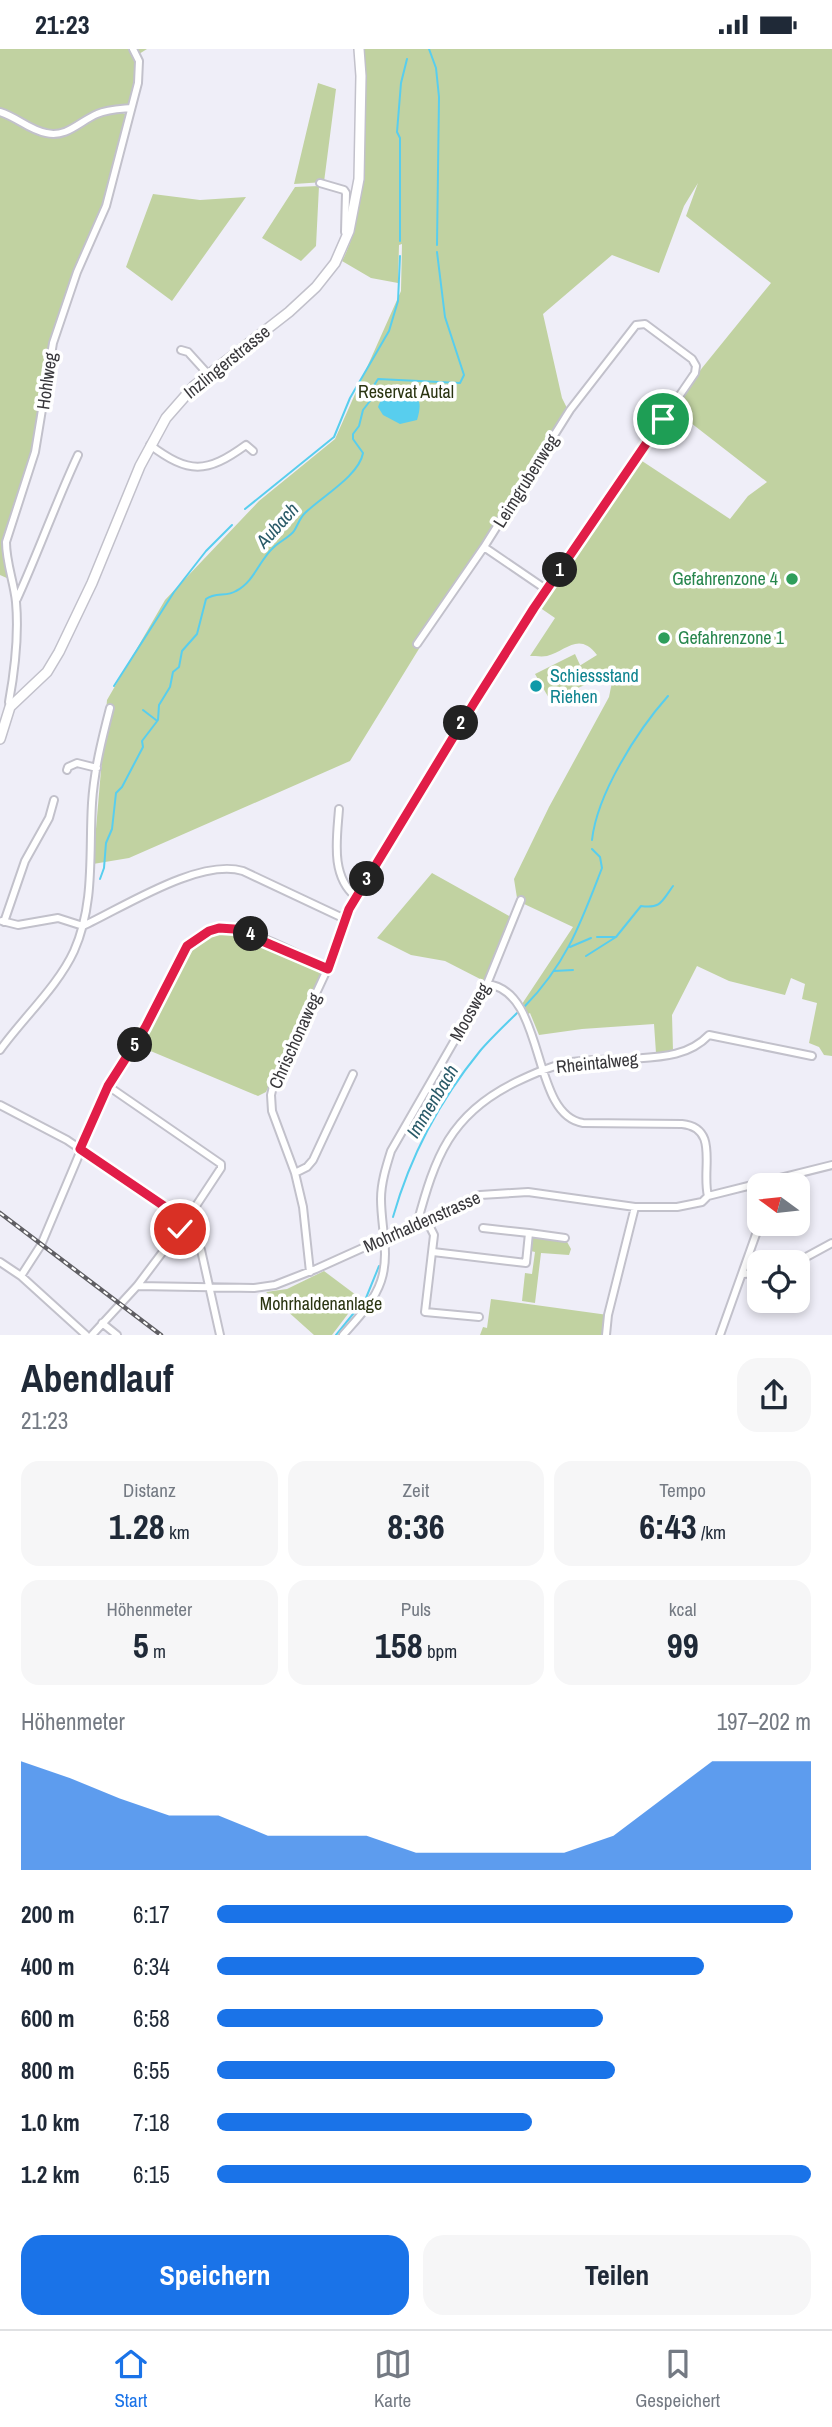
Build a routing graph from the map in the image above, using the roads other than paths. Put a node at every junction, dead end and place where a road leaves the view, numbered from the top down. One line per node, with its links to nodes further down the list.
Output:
1 (133, 49): 3 (street, Hohlweg)
2 (359, 49): 9 (street, Inzlingerstrasse)
3 (131, 108): 4 (street); 15 (street, Hohlweg)
4 (0, 113)
5 (320, 183): 6 (street)
6 (345, 234)
7 (640, 323): 13 (street, Leimgrubenweg); 14 (street, Chrischonaweg)
8 (181, 350): 9 (street)
9 (207, 373): 10 (street, Inzlingerstrasse)
10 (150, 445): 11 (street); 17 (street, Inzlingerstrasse)
11 (253, 451)
12 (78, 455): 15 (street)
13 (484, 547): 14 (street); 16 (street, Leimgrubenweg)
14 (547, 590): 24 (street, Chrischonaweg)
15 (16, 600): 17 (street, Hohlweg)
16 (417, 644)
17 (10, 707): 19 (street)
18 (110, 708): 20 (street)
19 (0, 739)
20 (97, 768): 21 (street); 28 (street)
21 (67, 771)
22 (54, 800): 27 (street)
23 (339, 809): 24 (street)
24 (356, 897): 26 (street, Chrischonaweg)
25 (521, 900): 30 (street, Moosweg)
26 (345, 919): 28 (street); 29 (street, Chrischonaweg)
27 (2, 921): 28 (street)
28 (83, 926): 31 (street)
29 (328, 969): 35 (street); 39 (street, Chrischonaweg)
30 (487, 984): 33 (street); 51 (street, Moosweg)
31 (0, 1050)
32 (812, 1056): 33 (street, Rheintalweg)
33 (542, 1069): 42 (street); 46 (street, Rheintalweg)
34 (353, 1074): 39 (street)
35 (108, 1086): 37 (street); 45 (street)
36 (0, 1105): 37 (street)
37 (80, 1149): 45 (street); 59 (street)
38 (832, 1164): 40 (street, Mohrhaldenstrasse)
39 (295, 1173): 56 (street, Chrischonaweg)
40 (802, 1173)
41 (747, 1188): 42 (street, Mohrhaldenstrasse)
42 (709, 1196): 43 (street, Mohrhaldenstrasse)
43 (635, 1207): 44 (street, Mohrhaldenstrasse); 69 (street)
44 (426, 1219): 46 (street, Mohrhaldenstrasse); 53 (street)
45 (186, 1221): 60 (street); 61 (street)
46 (417, 1224): 51 (street, Mohrhaldenstrasse)
47 (483, 1228): 48 (street)
48 (529, 1233): 50 (street); 53 (street)
49 (756, 1236): 57 (street)
50 (565, 1238)
51 (385, 1239): 56 (street, Mohrhaldenstrasse); 68 (street, Moosweg)
52 (832, 1243): 54 (street)
53 (433, 1252): 62 (street)
54 (810, 1255)
55 (0, 1262): 59 (street)
56 (310, 1272): 61 (street, Mohrhaldenstrasse)
57 (743, 1274): 58 (street); 70 (street)
58 (747, 1274)
59 (21, 1276): 64 (street)
60 (137, 1286): 61 (street, Mohrhaldenstrasse); 63 (street)
61 (210, 1287): 67 (street)
62 (479, 1317)
63 (102, 1323): 65 (street); 66 (street)
64 (86, 1335)
65 (92, 1335)
66 (117, 1335)
67 (220, 1335)
68 (343, 1335)
69 (606, 1335)
70 (720, 1335)

